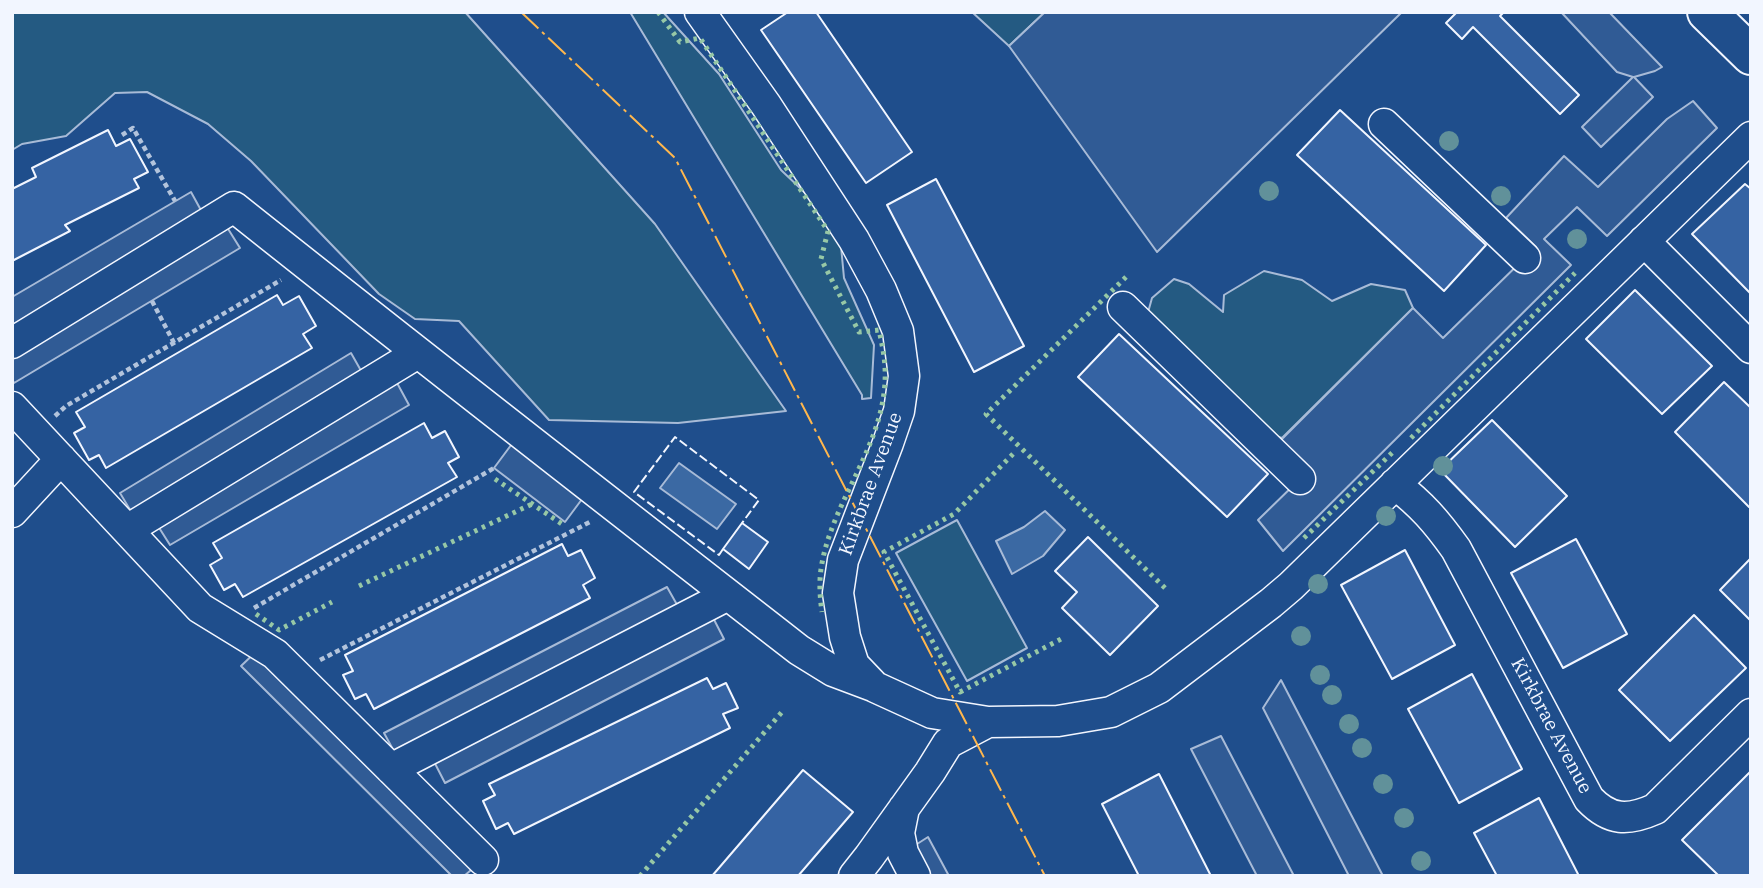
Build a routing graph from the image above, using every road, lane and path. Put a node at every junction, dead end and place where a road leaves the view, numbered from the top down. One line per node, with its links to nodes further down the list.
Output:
1 (700, 12): 29 (street, Kirkbrae Avenue)
2 (1707, 12): 3 (main road)
3 (1751, 55)
4 (1384, 124): 9 (street)
5 (122, 135): 7 (path)
6 (1751, 137): 8 (street, Kirkbrae Avenue)
7 (175, 201)
8 (1644, 241): 15 (street); 22 (street, Kirkbrae Avenue)
9 (1525, 258)
10 (286, 287): 14 (path)
11 (152, 301): 14 (path)
12 (1123, 307): 21 (street)
13 (12, 343): 16 (street)
14 (174, 343): 18 (path)
15 (1751, 348)
16 (418, 353): 23 (street); 25 (street)
17 (12, 407): 19 (street)
18 (51, 419)
19 (61, 459): 24 (street); 25 (street)
20 (494, 468): 27 (path)
21 (1300, 479)
22 (1395, 484): 30 (street, Kirkbrae Avenue); 31 (street, Kirkbrae Avenue)
23 (618, 508): 26 (street); 28 (path)
24 (12, 512)
25 (127, 530): 28 (street)
26 (728, 595): 29 (street); 32 (street)
27 (253, 609)
28 (294, 673): 32 (street)
29 (875, 687): 31 (street, Kirkbrae Avenue)
30 (1751, 714)
31 (988, 722): 33 (street)
32 (391, 769): 34 (street)
33 (904, 808): 35 (street); 36 (street)
34 (483, 860)
35 (853, 876)
36 (915, 876)

